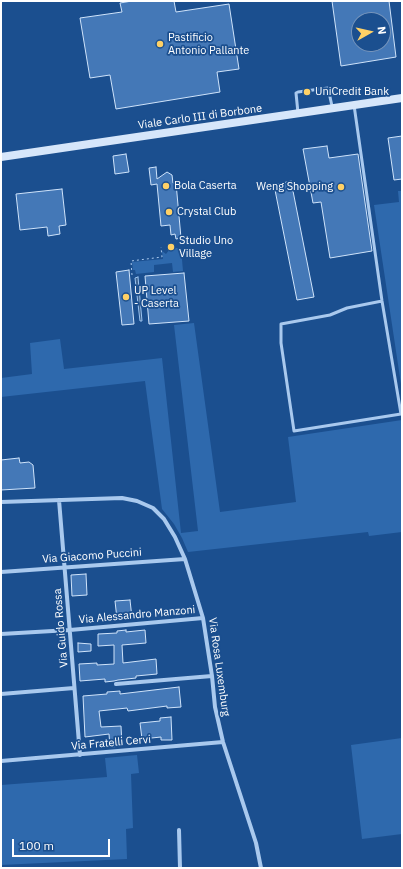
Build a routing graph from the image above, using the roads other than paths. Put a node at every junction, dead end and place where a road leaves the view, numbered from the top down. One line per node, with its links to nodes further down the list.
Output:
1 (402, 98): 2 (main road, Viale Carlo III di Borbone)
2 (354, 105): 3 (main road, Viale Carlo III di Borbone); 6 (lane)
3 (333, 108): 4 (main road, Viale Carlo III di Borbone); 4 (lane)
4 (298, 113): 5 (main road, Viale Carlo III di Borbone)
5 (1, 157)
6 (382, 301): 6 (lane)
7 (59, 500): 8 (street, Via Rosa Luxemburg); 9 (street, Via Rosa Luxemburg); 10 (street, Via Guido Rossa)
8 (1, 502)
9 (185, 559): 10 (street, Via Giacomo Puccini); 12 (street, Via Rosa Luxemburg)
10 (65, 567): 11 (street, Via Giacomo Puccini); 13 (street, Via Guido Rossa)
11 (1, 572)
12 (203, 618): 13 (street, Via Alessandro Manzoni); 15 (street, Via Rosa Luxemburg)
13 (70, 630): 14 (street, Via Alessandro Manzoni); 17 (street, Via Guido Rossa)
14 (1, 634)
15 (212, 676): 16 (street); 19 (street, Via Rosa Luxemburg)
16 (116, 684)
17 (74, 688): 18 (street); 20 (street, Via Guido Rossa)
18 (1, 694)
19 (223, 742): 20 (street, Via Fratelli Cervi); 24 (street, Via Rosa Luxemburg)
20 (80, 755): 21 (street, Via Fratelli Cervi)
21 (1, 761)
22 (178, 830): 23 (street)
23 (180, 868)
24 (260, 868)

